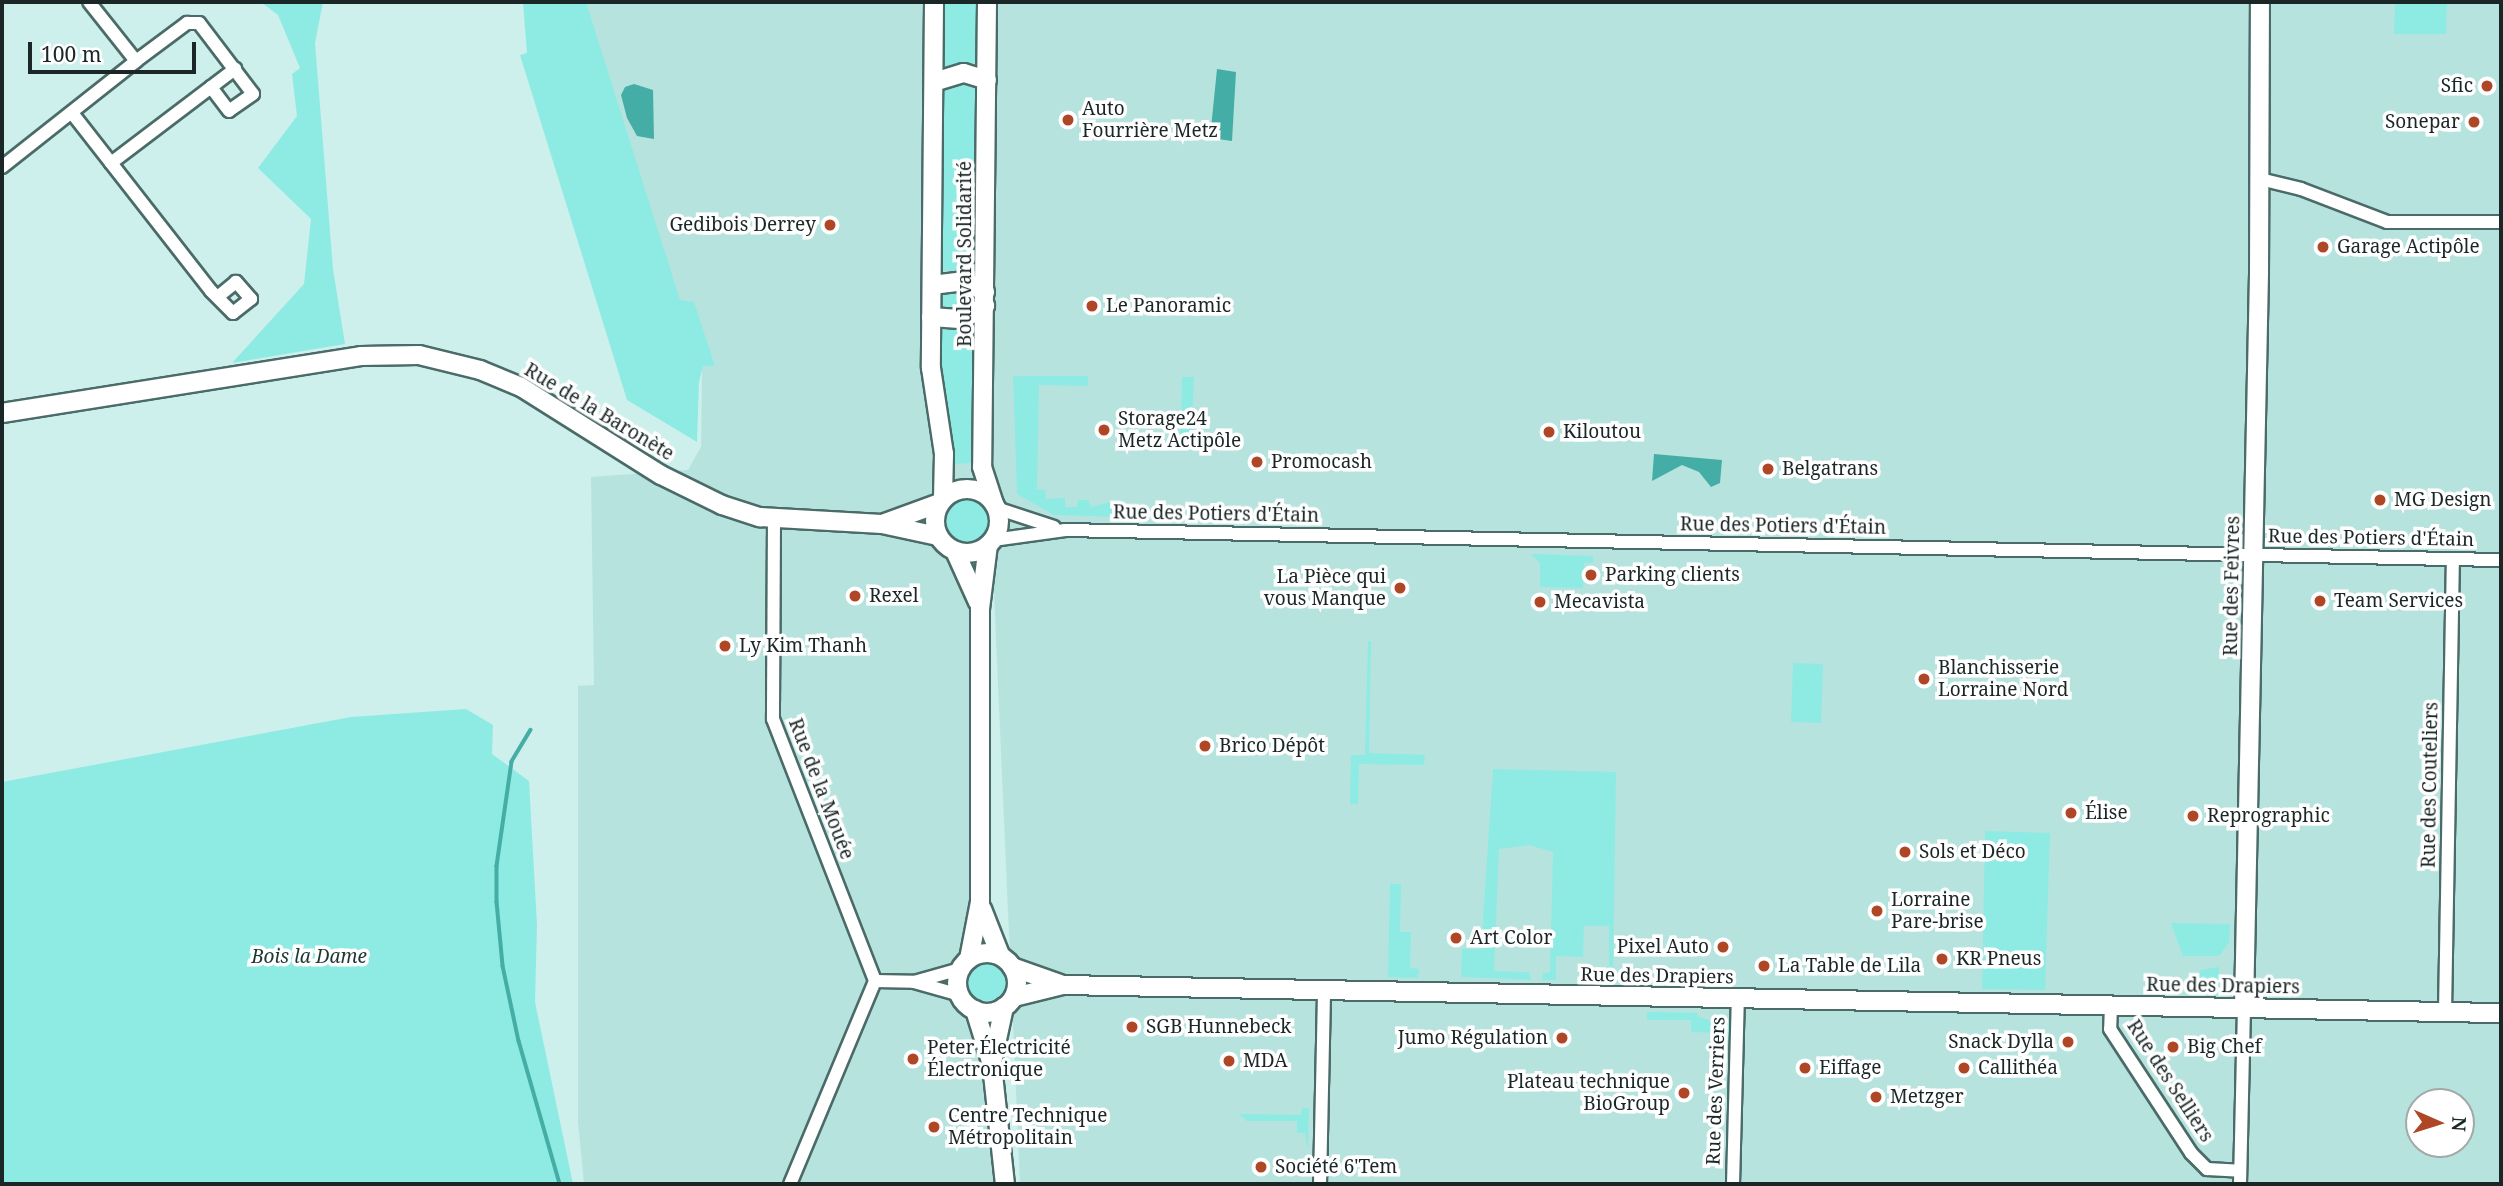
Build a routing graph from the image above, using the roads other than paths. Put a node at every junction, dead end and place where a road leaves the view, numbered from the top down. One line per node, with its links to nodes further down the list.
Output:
1 (89, 2): 5 (street)
2 (934, 2): 8 (street, Boulevard Solidarité)
3 (987, 2): 7 (street, Boulevard Solidarité)
4 (2260, 2): 13 (street, Rue des Feivres)
5 (136, 61): 6 (street); 10 (street)
6 (234, 69): 9 (street); 9 (street)
7 (987, 79): 8 (street); 17 (street, Boulevard Solidarité)
8 (934, 82): 15 (street, Boulevard Solidarité)
9 (211, 87): 11 (street)
10 (72, 113): 11 (street); 12 (street)
11 (111, 163): 16 (street)
12 (2, 167)
13 (2260, 180): 14 (street); 28 (street, Rue des Feivres)
14 (2501, 222)
15 (932, 285): 17 (street); 18 (street, Boulevard Solidarité)
16 (219, 296)
17 (985, 299): 18 (street); 21 (street, Boulevard Solidarité)
18 (931, 317): 20 (street, Boulevard Solidarité)
19 (2, 413): 22 (street, Rue de la Baronète)
20 (942, 501): 21 (street); 23 (street, Rue de la Baronète); 25 (street)
21 (995, 505): 24 (street, Rue des Potiers d'Étain); 26 (street)
22 (774, 519): 23 (street, Rue de la Baronète); 35 (street, Rue de la Mouée)
23 (882, 524): 25 (street, Rue de la Baronète)
24 (1065, 530): 26 (street, Rue des Potiers d'Étain); 28 (street, Rue des Potiers d'Étain)
25 (938, 536): 27 (street)
26 (991, 543): 27 (street); 31 (street)
27 (955, 551): 31 (street)
28 (2253, 554): 29 (street, Rue des Potiers d'Étain); 43 (street, Rue des Feivres)
29 (2453, 559): 30 (street, Rue des Potiers d'Étain); 45 (street, Rue des Couteliers)
30 (2501, 560)
31 (981, 608): 32 (street)
32 (980, 902): 33 (street); 34 (street)
33 (1006, 961): 34 (street); 37 (street, Rue des Drapiers); 41 (street)
34 (965, 964): 36 (street); 39 (street)
35 (875, 981): 36 (street); 49 (street)
36 (914, 982): 39 (street)
37 (1063, 985): 38 (street, Rue des Drapiers); 41 (street, Rue des Drapiers)
38 (1324, 990): 40 (street, Rue des Drapiers); 51 (street)
39 (960, 995): 44 (street)
40 (1738, 999): 42 (street, Rue des Drapiers); 52 (street, Rue des Verriers)
41 (1009, 1002): 44 (street); 47 (street)
42 (2111, 1005): 43 (street, Rue des Drapiers); 48 (street, Rue des Selliers)
43 (2244, 1008): 45 (street, Rue des Drapiers); 48 (street, Rue des Feivres)
44 (975, 1010): 47 (street)
45 (2445, 1012): 46 (street, Rue des Drapiers)
46 (2501, 1013)
47 (992, 1065): 50 (street)
48 (2240, 1178)
49 (790, 1184)
50 (1005, 1184)
51 (1320, 1184)
52 (1733, 1184)

